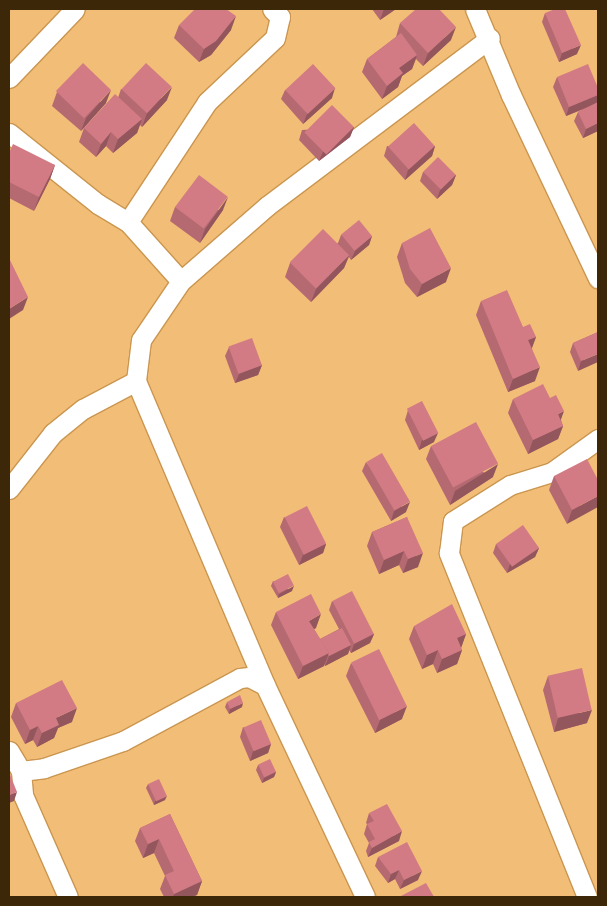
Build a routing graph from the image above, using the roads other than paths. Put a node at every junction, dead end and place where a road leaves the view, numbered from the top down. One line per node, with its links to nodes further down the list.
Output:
1 (75, 9): 5 (street)
2 (272, 9): 7 (street)
3 (475, 9): 4 (street)
4 (490, 38): 8 (street); 9 (street)
5 (9, 78)
6 (9, 133): 7 (street)
7 (128, 222): 9 (street)
8 (598, 278)
9 (181, 281): 10 (street)
10 (136, 381): 12 (street); 13 (street)
11 (598, 439): 18 (street)
12 (9, 489)
13 (265, 685): 15 (street); 17 (street)
14 (9, 750): 15 (street)
15 (21, 771): 16 (street)
16 (68, 897)
17 (365, 897)
18 (587, 897)

